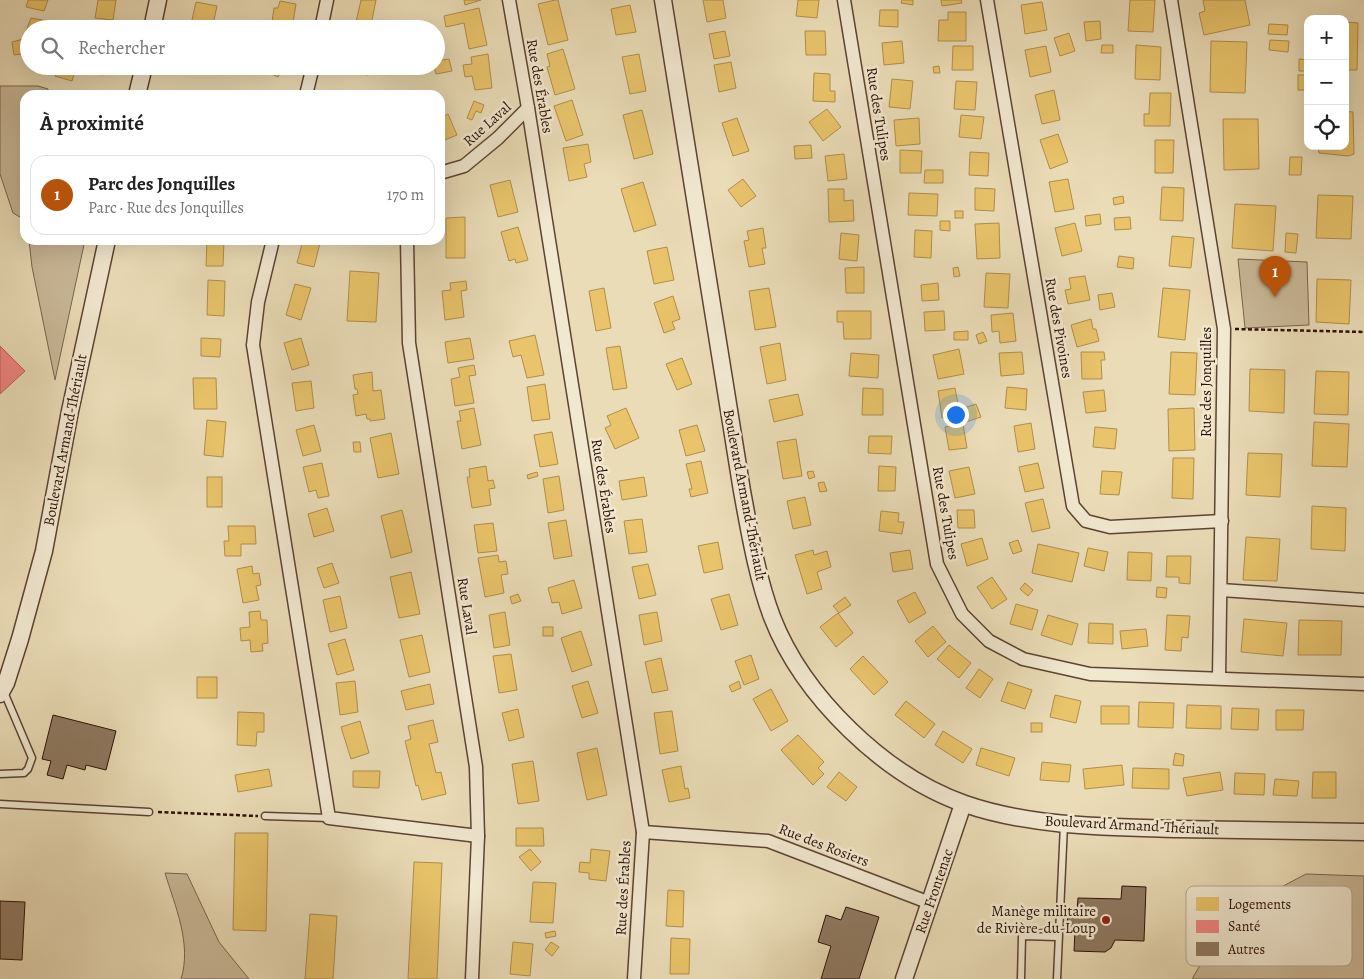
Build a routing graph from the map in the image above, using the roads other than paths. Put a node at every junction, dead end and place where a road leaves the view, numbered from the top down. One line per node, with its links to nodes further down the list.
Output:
1 (158, 0): 8 (street)
2 (328, 0): 9 (street)
3 (509, 0): 14 (street, Rue des Érables)
4 (664, 0): 29 (street, Boulevard Armand-Thériault)
5 (844, 0): 24 (street, Rue des Tulipes)
6 (987, 0): 19 (street, Rue des Pivoines)
7 (1171, 0): 19 (street, Rue des Jonquilles)
8 (154, 20)
9 (323, 20)
10 (142, 75): 12 (street)
11 (310, 75): 13 (street)
12 (139, 90)
13 (307, 90)
14 (528, 108): 15 (street, Rue Laval); 34 (street, Rue des Érables)
15 (445, 172)
16 (106, 245): 22 (street, Boulevard Armand-Thériault)
17 (272, 245): 32 (street)
18 (408, 245): 36 (street, Rue Laval)
19 (1222, 521): 20 (street, Rue des Jonquilles)
20 (1221, 590): 21 (street); 24 (street, Rue des Jonquilles)
21 (1364, 600)
22 (20, 640): 23 (street, Boulevard Armand-Thériault); 26 (street, Boulevard Armand-Thériault)
23 (0, 667)
24 (1219, 678): 25 (street, Rue des Tulipes)
25 (1364, 684)
26 (2, 691): 27 (lane)
27 (0, 774)
28 (0, 804): 30 (lane)
29 (963, 804): 33 (street, Boulevard Armand-Thériault); 37 (street, Rue Frontenac)
30 (149, 812)
31 (265, 816): 32 (lane)
32 (329, 818): 36 (street)
33 (1064, 823): 35 (street, Boulevard Armand-Thériault); 38 (lane)
34 (643, 832): 37 (street, Rue des Rosiers); 40 (street, Rue des Érables)
35 (1364, 832)
36 (478, 836): 39 (street, Rue Laval)
37 (930, 903): 41 (street, Rue Frontenac)
38 (1058, 937): 42 (lane); 43 (lane)
39 (472, 979)
40 (634, 979)
41 (904, 979)
42 (1021, 979)
43 (1057, 979)

